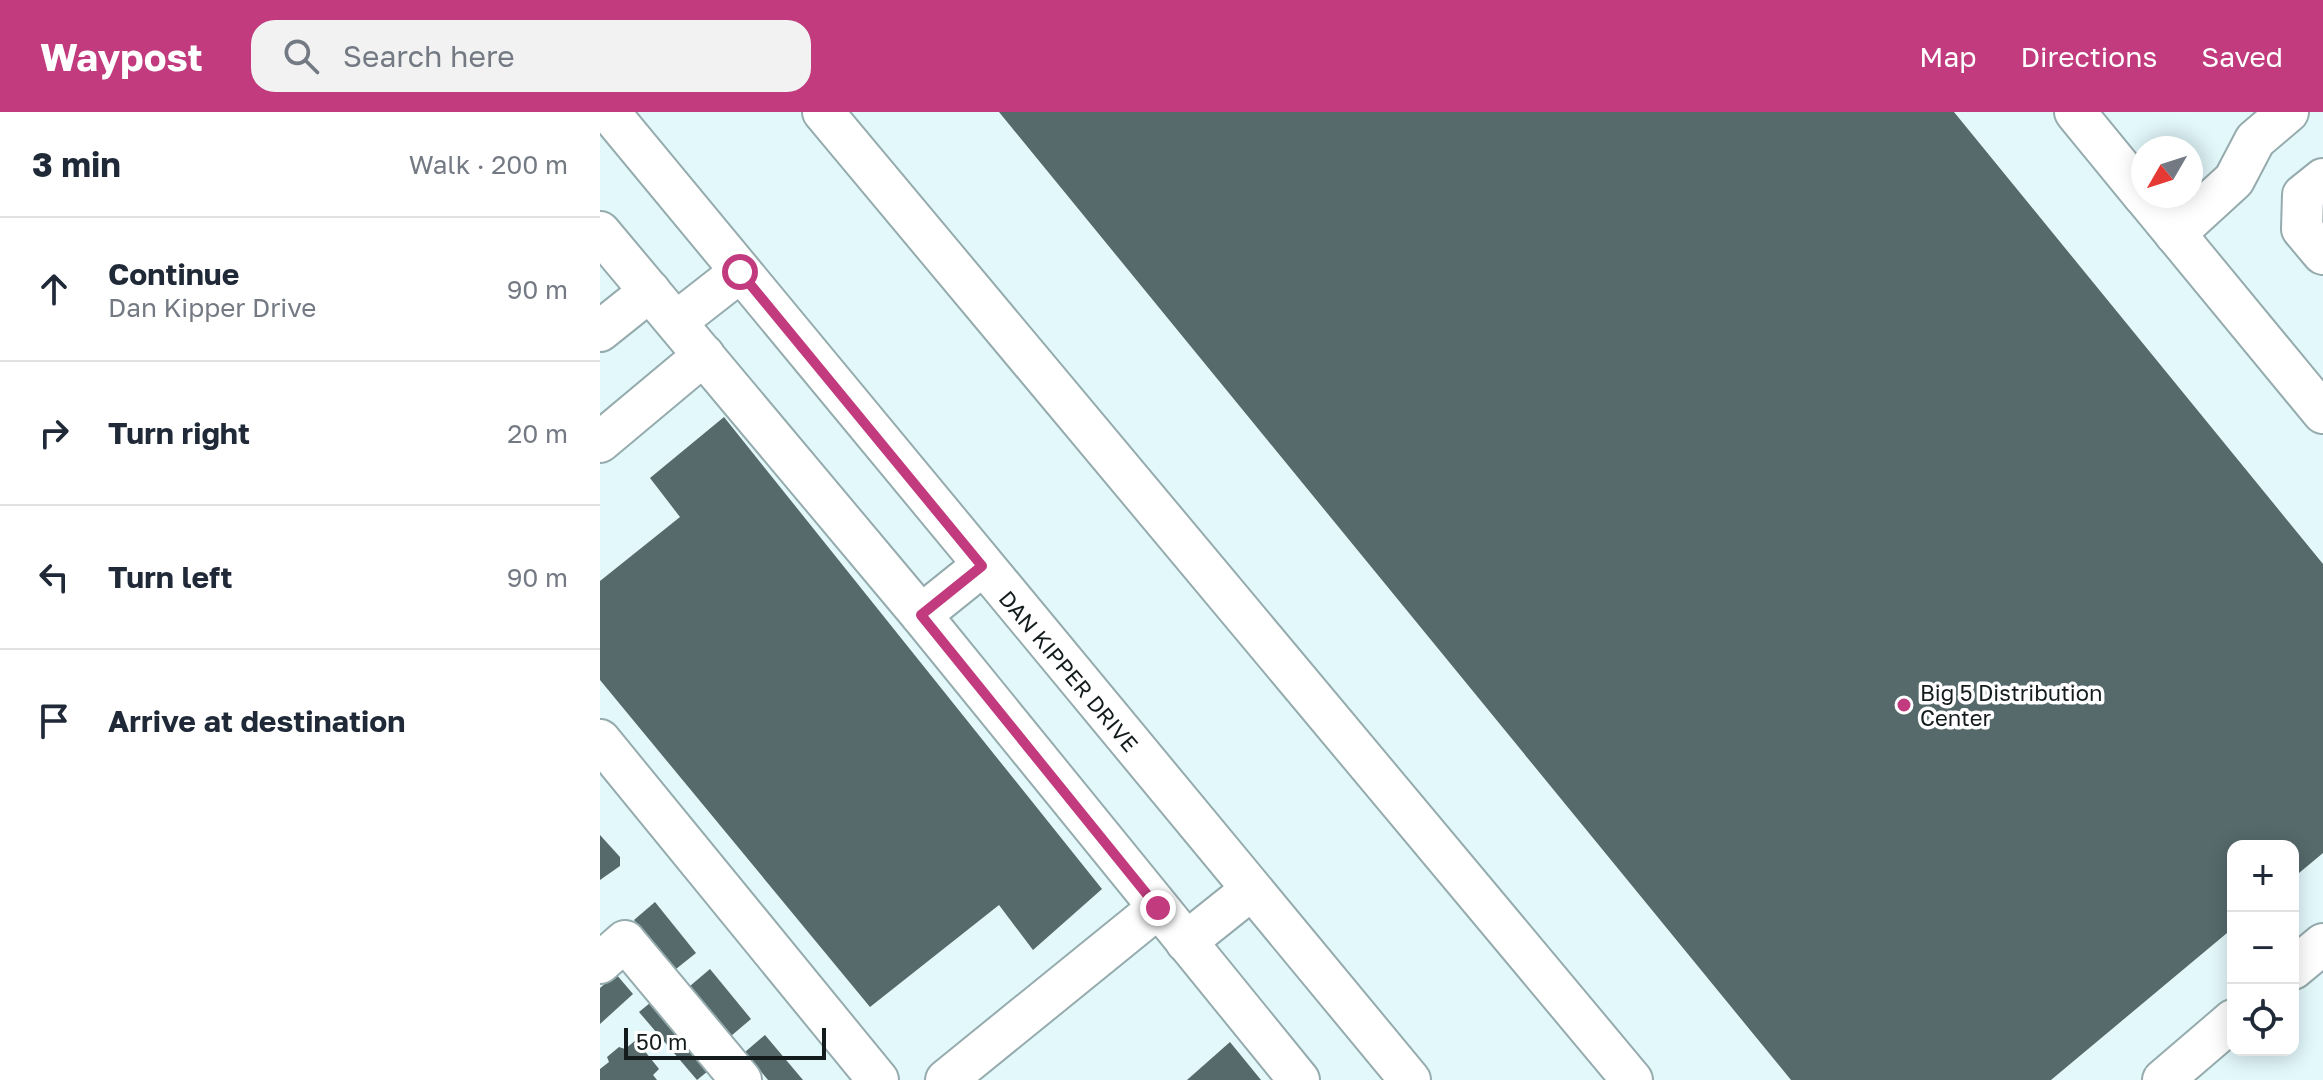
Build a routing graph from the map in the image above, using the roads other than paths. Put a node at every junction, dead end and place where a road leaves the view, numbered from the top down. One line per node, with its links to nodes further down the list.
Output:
1 (609, 112): 12 (street, DAN KIPPER DRIVE)
2 (823, 112): 34 (street)
3 (2075, 112): 7 (street)
4 (2288, 112): 5 (street)
5 (2250, 126): 10 (street)
6 (2323, 179): 11 (street)
7 (2131, 181)
8 (2153, 208): 10 (street)
9 (600, 232): 13 (street)
10 (2175, 234): 17 (street)
11 (2323, 254)
12 (740, 272): 14 (street); 19 (street, DAN KIPPER DRIVE)
13 (650, 291): 14 (street); 15 (street)
14 (676, 322): 16 (street)
15 (600, 331)
16 (704, 355): 18 (street); 20 (street)
17 (2323, 413)
18 (600, 442)
19 (982, 566): 20 (street); 22 (street, DAN KIPPER DRIVE)
20 (921, 615): 23 (street)
21 (600, 740): 30 (street)
22 (1251, 890): 24 (street); 33 (street, DAN KIPPER DRIVE)
23 (1158, 908): 24 (street); 31 (street)
24 (1186, 942): 32 (street)
25 (2323, 944): 27 (street)
26 (600, 963): 29 (street)
27 (2299, 964)
28 (2227, 1025): 35 (street)
29 (741, 1080)
30 (878, 1080)
31 (946, 1080)
32 (1299, 1080)
33 (1410, 1080)
34 (1632, 1080)
35 (2163, 1080)

